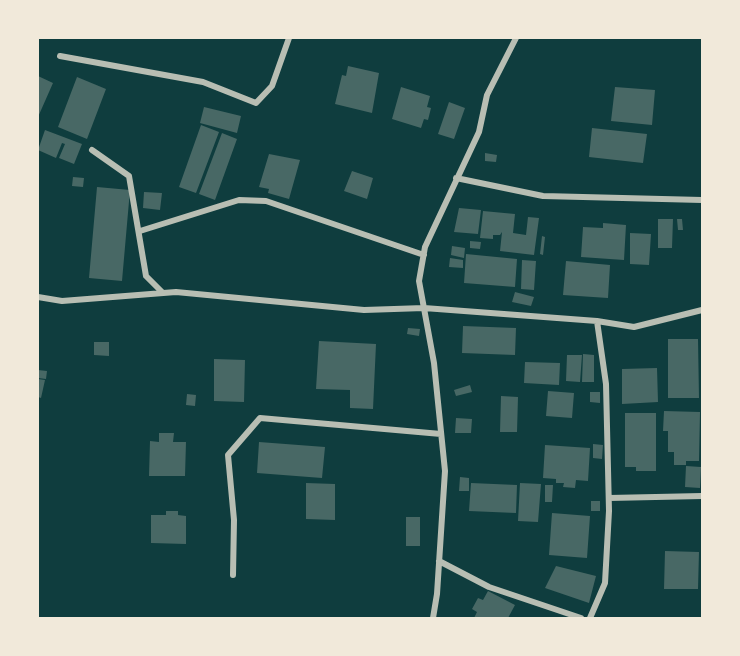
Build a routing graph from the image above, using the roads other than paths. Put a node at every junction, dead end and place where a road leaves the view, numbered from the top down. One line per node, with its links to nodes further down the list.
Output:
1 (289, 38): 3 (street)
2 (516, 38): 5 (street)
3 (60, 56)
4 (92, 150): 7 (street)
5 (456, 178): 6 (street); 8 (street)
6 (702, 200)
7 (140, 231): 8 (street); 9 (street)
8 (424, 255): 11 (street)
9 (162, 292): 10 (street); 11 (street)
10 (38, 297)
11 (424, 308): 13 (street); 14 (street)
12 (702, 310): 13 (street)
13 (597, 321): 16 (street)
14 (441, 434): 17 (street); 18 (street)
15 (702, 496): 16 (street)
16 (609, 498): 21 (street)
17 (439, 561): 19 (street); 20 (street)
18 (233, 575)
19 (433, 618)
20 (581, 618)
21 (591, 618)

